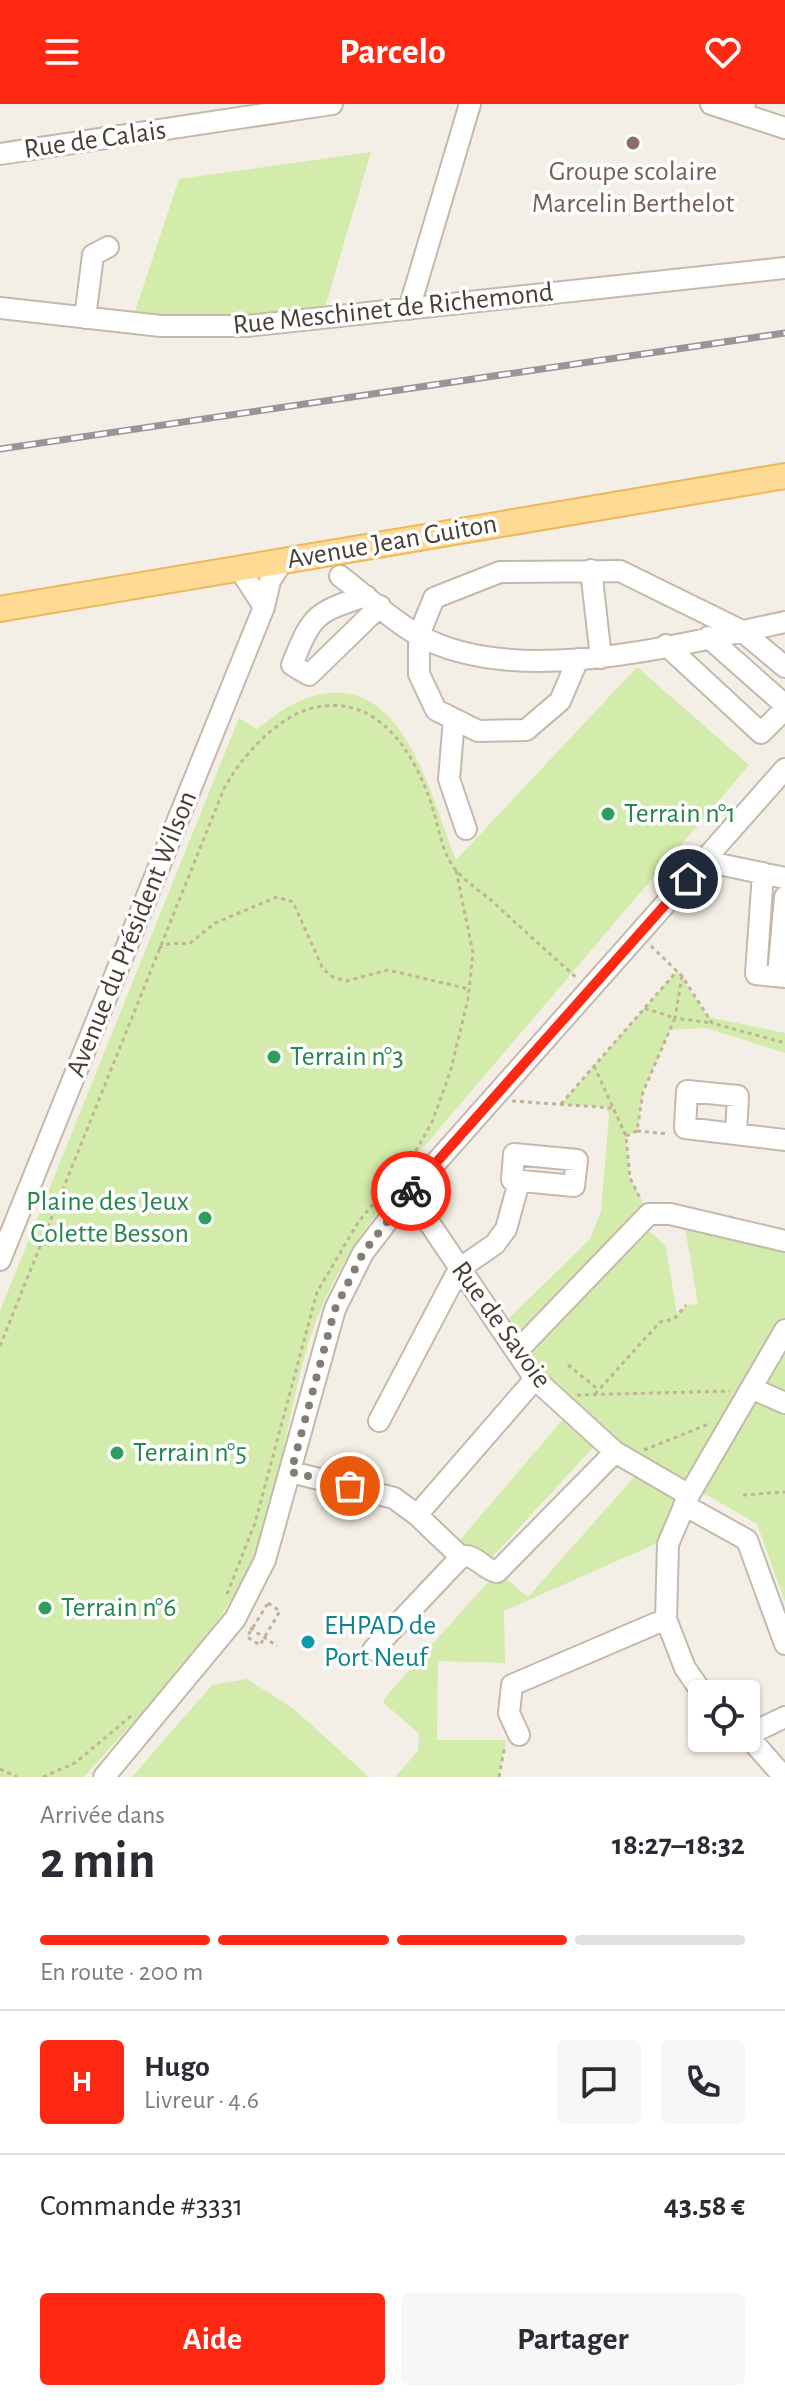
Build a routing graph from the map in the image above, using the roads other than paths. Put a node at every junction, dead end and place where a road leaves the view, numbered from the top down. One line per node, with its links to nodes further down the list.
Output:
1 (332, 104): 6 (street, Rue de Calais)
2 (470, 104): 10 (street)
3 (711, 104): 4 (street)
4 (743, 109): 5 (street)
5 (785, 128)
6 (0, 154)
7 (108, 247): 11 (street)
8 (785, 268): 10 (street, Rue Meschinet de Richemond)
9 (0, 308): 11 (street, Rue Meschinet de Richemond)
10 (409, 309): 11 (street, Rue Meschinet de Richemond)
11 (85, 318)
12 (785, 476): 13 (main road, Avenue Jean Guiton)
13 (283, 560): 14 (main road, Avenue Jean Guiton); 17 (street, Avenue du Président Wilson)
14 (239, 568): 17 (street); 18 (main road, Avenue Jean Guiton)
15 (591, 570): 20 (street); 21 (street); 24 (street)
16 (340, 576): 21 (street)
17 (264, 607): 41 (street, Avenue du Président Wilson)
18 (0, 609)
19 (785, 622): 20 (street)
20 (742, 631): 22 (street); 26 (street)
21 (419, 635): 25 (street); 28 (street)
22 (708, 637): 23 (street); 27 (street)
23 (666, 645): 24 (street); 27 (street)
24 (601, 658): 25 (street)
25 (578, 659): 28 (street)
26 (785, 667)
27 (785, 707)
28 (454, 719): 30 (street)
29 (785, 769): 31 (street)
30 (466, 829)
31 (704, 861): 32 (street); 39 (street)
32 (763, 873): 33 (street); 35 (street)
33 (785, 878)
34 (785, 897): 35 (street)
35 (781, 977)
36 (736, 1132): 36 (street); 37 (street)
37 (785, 1140)
38 (519, 1182): 42 (street)
39 (409, 1193): 42 (street, Rue de Savoie); 50 (street)
40 (785, 1241): 44 (street)
41 (0, 1260)
42 (459, 1269): 44 (street, Rue de Savoie); 48 (street)
43 (785, 1330): 46 (street)
44 (518, 1350): 45 (street, Rue de Savoie)
45 (535, 1379): 49 (street, Rue de Savoie); 52 (street)
46 (750, 1390): 47 (street); 51 (street)
47 (785, 1403)
48 (379, 1421)
49 (620, 1455): 51 (street, Rue de Savoie); 53 (street)
50 (291, 1472): 52 (street); 62 (street)
51 (686, 1500): 54 (street); 55 (street, Rue de Savoie)
52 (417, 1515): 53 (street)
53 (461, 1557): 56 (street)
54 (666, 1619): 57 (street); 60 (street)
55 (785, 1644)
56 (373, 1650)
57 (693, 1680)
58 (785, 1717): 59 (street)
59 (760, 1729)
60 (519, 1735)
61 (760, 1750): 63 (street)
62 (104, 1777)
63 (784, 1777)

